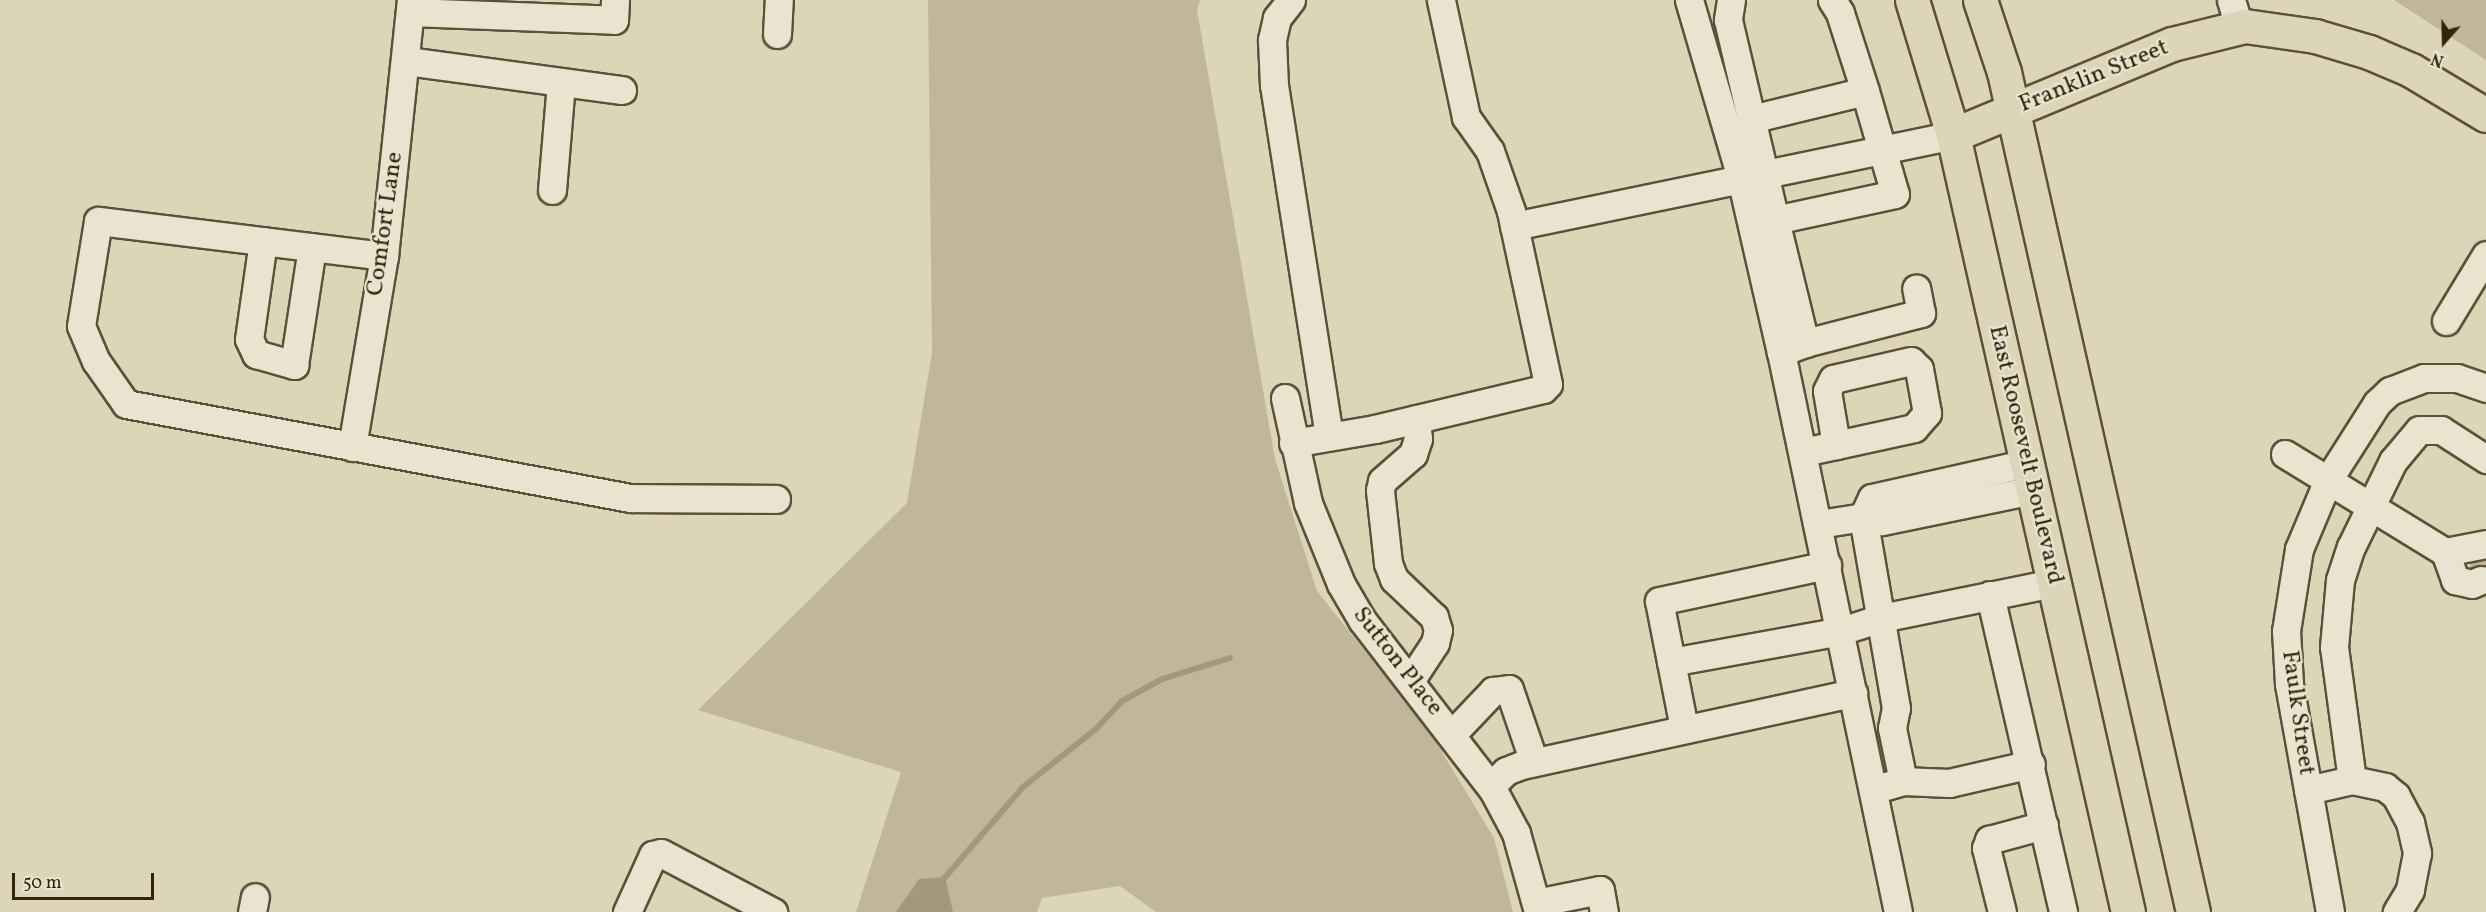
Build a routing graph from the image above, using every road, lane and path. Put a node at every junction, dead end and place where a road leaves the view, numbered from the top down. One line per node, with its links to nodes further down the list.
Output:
1 (615, 0): 9 (street)
2 (778, 0): 13 (street)
3 (1291, 0): 37 (street)
4 (1441, 0): 26 (street)
5 (1689, 0): 12 (street)
6 (1832, 0): 17 (street)
7 (1912, 0): 21 (main road, East Roosevelt Boulevard)
8 (1980, 0): 18 (main road)
9 (411, 6): 14 (street, Comfort Lane)
10 (1729, 10): 12 (street); 20 (street)
11 (2235, 14): 18 (main road, Franklin Street); 19 (main road)
12 (1696, 26): 23 (street)
13 (777, 34)
14 (407, 62): 15 (street); 30 (street, Comfort Lane)
15 (561, 82): 16 (street); 24 (street)
16 (622, 90)
17 (1865, 91): 20 (street); 22 (street)
18 (2013, 110): 21 (main road, Franklin Street); 79 (main road)
19 (2486, 115)
20 (1751, 118): 23 (street)
21 (1953, 135): 22 (street); 44 (main road, East Roosevelt Boulevard)
22 (1882, 149): 23 (street); 25 (street)
23 (1752, 175): 25 (street); 26 (street); 33 (street)
24 (552, 190)
25 (1774, 220): 33 (street)
26 (1514, 226): 36 (street)
27 (263, 241): 28 (street); 28 (street); 40 (street)
28 (312, 247): 30 (street)
29 (2486, 255): 32 (street)
30 (384, 256): 40 (street, Comfort Lane)
31 (1916, 288): 33 (street)
32 (2446, 321)
33 (1793, 348): 41 (street)
34 (2486, 388): 45 (street, Faulk Street)
35 (1286, 398): 38 (street, Sutton Place)
36 (1416, 419): 37 (street); 58 (street)
37 (1329, 435): 38 (street)
38 (1293, 443): 58 (street, Sutton Place)
39 (1836, 445): 41 (street)
40 (351, 447): 46 (street)
41 (1803, 452): 49 (street)
42 (2285, 454): 45 (street)
43 (2486, 459): 47 (street)
44 (2030, 477): 48 (street); 53 (main road, East Roosevelt Boulevard)
45 (2328, 480): 47 (street); 68 (street, Faulk Street)
46 (776, 499)
47 (2369, 504): 50 (street); 64 (street)
48 (1863, 517): 49 (street); 55 (street)
49 (1819, 524): 52 (street)
50 (2445, 552): 51 (street); 51 (street)
51 (2484, 558)
52 (1827, 565): 56 (street); 57 (street)
53 (2053, 583): 54 (street); 78 (main road, East Roosevelt Boulevard)
54 (1990, 595): 55 (street); 63 (street)
55 (1881, 618): 56 (street); 65 (street)
56 (1841, 631): 57 (street); 59 (street)
57 (1671, 662): 60 (street)
58 (1410, 681): 61 (street, Sutton Place)
59 (1853, 693): 60 (street); 67 (street)
60 (1684, 728): 62 (street)
61 (1453, 733): 62 (street); 66 (street, Sutton Place)
62 (1534, 762): 66 (street)
63 (2031, 764): 65 (street); 69 (street)
64 (2352, 780): 68 (street); 80 (street)
65 (1903, 781): 67 (street)
66 (1491, 786): 70 (street, Sutton Place)
67 (1873, 790): 75 (street)
68 (2308, 790): 71 (street, Faulk Street)
69 (2044, 825): 76 (street); 77 (street)
70 (1537, 907): 74 (street)
71 (2325, 911)
72 (627, 912): 73 (street)
73 (773, 912)
74 (1604, 912)
75 (1898, 912)
76 (2002, 912)
77 (2063, 912)
78 (2128, 912)
79 (2193, 912)
80 (2397, 912)

